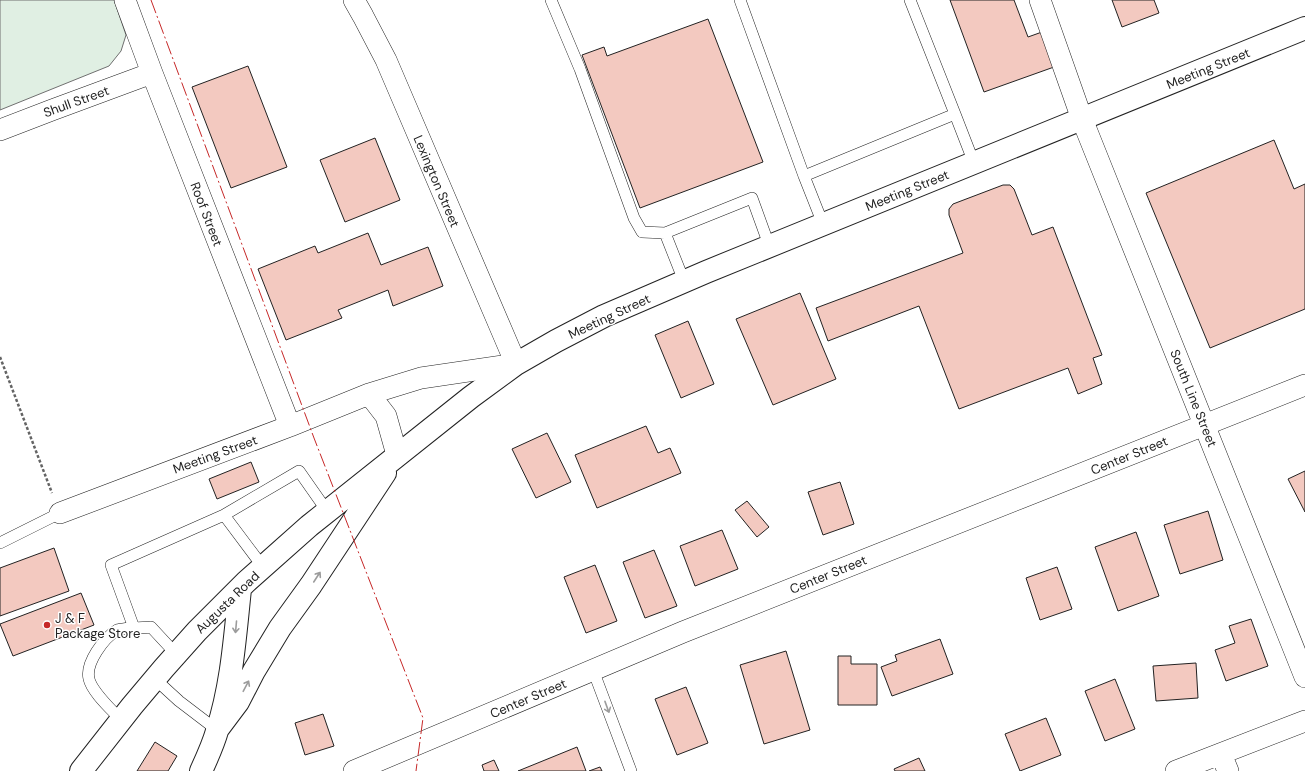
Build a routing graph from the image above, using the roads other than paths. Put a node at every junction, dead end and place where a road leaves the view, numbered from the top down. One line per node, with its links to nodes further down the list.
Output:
1 (125, 0): 8 (street, Roof Street)
2 (354, 0): 18 (street, Lexington Street)
3 (551, 0): 15 (lane)
4 (740, 0): 13 (lane)
5 (910, 0): 9 (lane)
6 (1040, 0): 10 (street, South Line Street)
7 (1305, 28): 10 (main road, Meeting Street)
8 (152, 73): 11 (street, Shull Street); 22 (street, Roof Street)
9 (955, 114): 12 (lane); 13 (lane)
10 (1082, 119): 12 (main road, Meeting Street); 21 (street, South Line Street)
11 (0, 130)
12 (974, 163): 14 (main road, Meeting Street)
13 (804, 176): 14 (lane)
14 (823, 224): 16 (main road, Meeting Street)
15 (665, 233): 16 (lane); 17 (lane)
16 (769, 245): 17 (main road, Meeting Street)
17 (684, 281): 18 (main road, Meeting Street)
18 (516, 364): 20 (street, Meeting Street); 23 (main road, Meeting Street)
19 (1305, 385): 21 (street, Center Street)
20 (369, 394): 22 (street, Meeting Street); 23 (street)
21 (1204, 425): 32 (street, Center Street); 33 (street, South Line Street)
22 (290, 426): 25 (street, Meeting Street)
23 (397, 455): 24 (main road, Augusta Road); 37 (main road, one-way to 23)
24 (327, 511): 26 (lane); 28 (main road, Augusta Road)
25 (60, 513): 27 (lane)
26 (224, 515): 28 (lane); 30 (lane)
27 (0, 543)
28 (263, 567): 29 (main road, Augusta Road)
29 (240, 589): 31 (main road, Augusta Road); 37 (main road, one-way to 37)
30 (134, 628): 31 (lane); 35 (lane)
31 (176, 654): 34 (main road, Augusta Road)
32 (593, 670): 39 (street, Center Street); 42 (lane, one-way to 42)
33 (1305, 677)
34 (155, 679): 35 (main road, Augusta Road); 37 (lane)
35 (121, 720): 40 (main road, Augusta Road)
36 (1305, 721): 38 (street)
37 (217, 730): 41 (main road)
38 (1225, 762): 43 (street)
39 (361, 770)
40 (81, 771)
41 (201, 771)
42 (631, 771)
43 (1176, 771)

